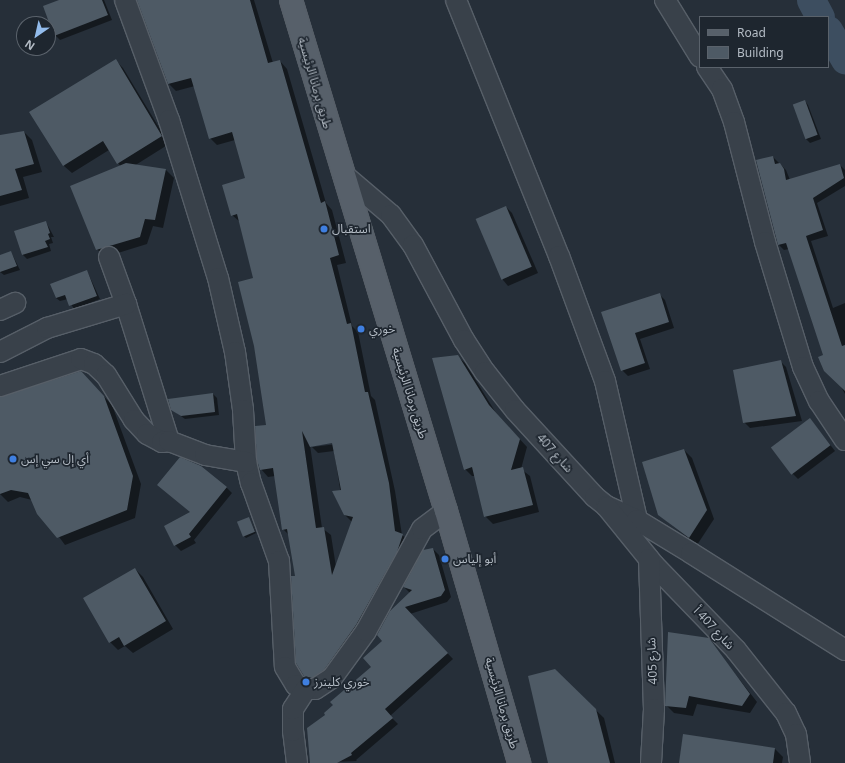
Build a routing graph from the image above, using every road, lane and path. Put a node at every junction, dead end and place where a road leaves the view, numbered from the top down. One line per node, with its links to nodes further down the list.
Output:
1 (125, 0): 14 (street)
2 (291, 0): 7 (main road, طريق برمانا الرئيسية)
3 (456, 0): 17 (street)
4 (665, 0): 5 (street)
5 (699, 55)
6 (708, 68): 12 (street)
7 (343, 174): 15 (street, شارع 407); 16 (main road, طريق برمانا الرئيسية)
8 (109, 257): 9 (street)
9 (126, 304): 10 (street); 13 (street)
10 (0, 352)
11 (0, 386): 13 (street)
12 (845, 440)
13 (169, 441): 14 (street)
14 (246, 462): 20 (street)
15 (606, 506): 17 (street, شارع 407); 18 (street, شارع 407 أ)
16 (446, 511): 20 (street); 22 (main road, طريق برمانا الرئيسية)
17 (637, 520): 19 (street, شارع 407)
18 (649, 559): 23 (street, شارع 405); 24 (street, شارع 407 أ)
19 (845, 650)
20 (306, 689): 21 (street)
21 (297, 763)
22 (519, 763)
23 (652, 763)
24 (800, 763)

